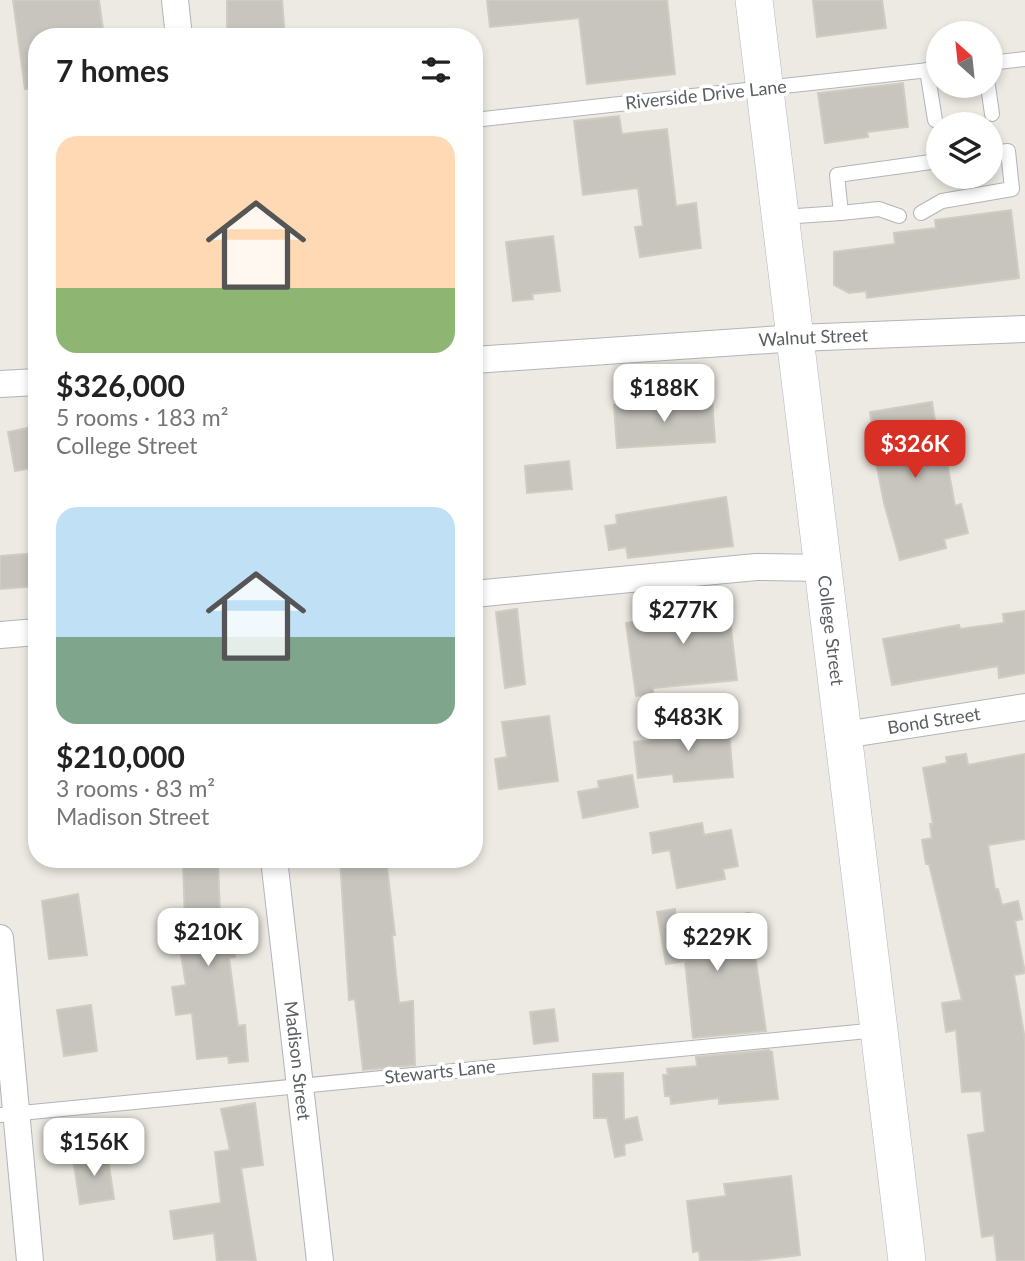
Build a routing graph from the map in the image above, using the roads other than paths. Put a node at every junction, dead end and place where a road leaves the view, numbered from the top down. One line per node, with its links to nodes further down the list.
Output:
1 (175, 0): 3 (street)
2 (754, 0): 7 (street, College Street)
3 (178, 28)
4 (1025, 59): 5 (lane)
5 (1003, 61)
6 (926, 70): 7 (lane, Riverside Drive Lane)
7 (764, 89): 8 (lane, Riverside Drive Lane); 14 (street, College Street)
8 (483, 119)
9 (1003, 152): 12 (lane)
10 (926, 163): 11 (lane)
11 (841, 213): 13 (lane); 14 (lane)
12 (921, 213)
13 (899, 216)
14 (781, 218): 16 (street, College Street)
15 (1025, 329): 16 (street, Walnut Street)
16 (797, 338): 17 (street, Walnut Street); 20 (street, College Street)
17 (483, 359)
18 (28, 382): 19 (street)
19 (0, 384)
20 (822, 568): 21 (street); 25 (street, College Street)
21 (483, 593)
22 (28, 633): 23 (street)
23 (0, 635)
24 (1025, 707): 25 (street, Bond Street)
25 (844, 735): 28 (street, College Street)
26 (275, 868): 29 (street, Madison Street)
27 (0, 938): 30 (street)
28 (880, 1029): 29 (lane, Stewarts Lane); 33 (street, College Street)
29 (300, 1086): 30 (lane, Stewarts Lane); 32 (street, Madison Street)
30 (8, 1114): 31 (street)
31 (30, 1261)
32 (320, 1261)
33 (907, 1261)

